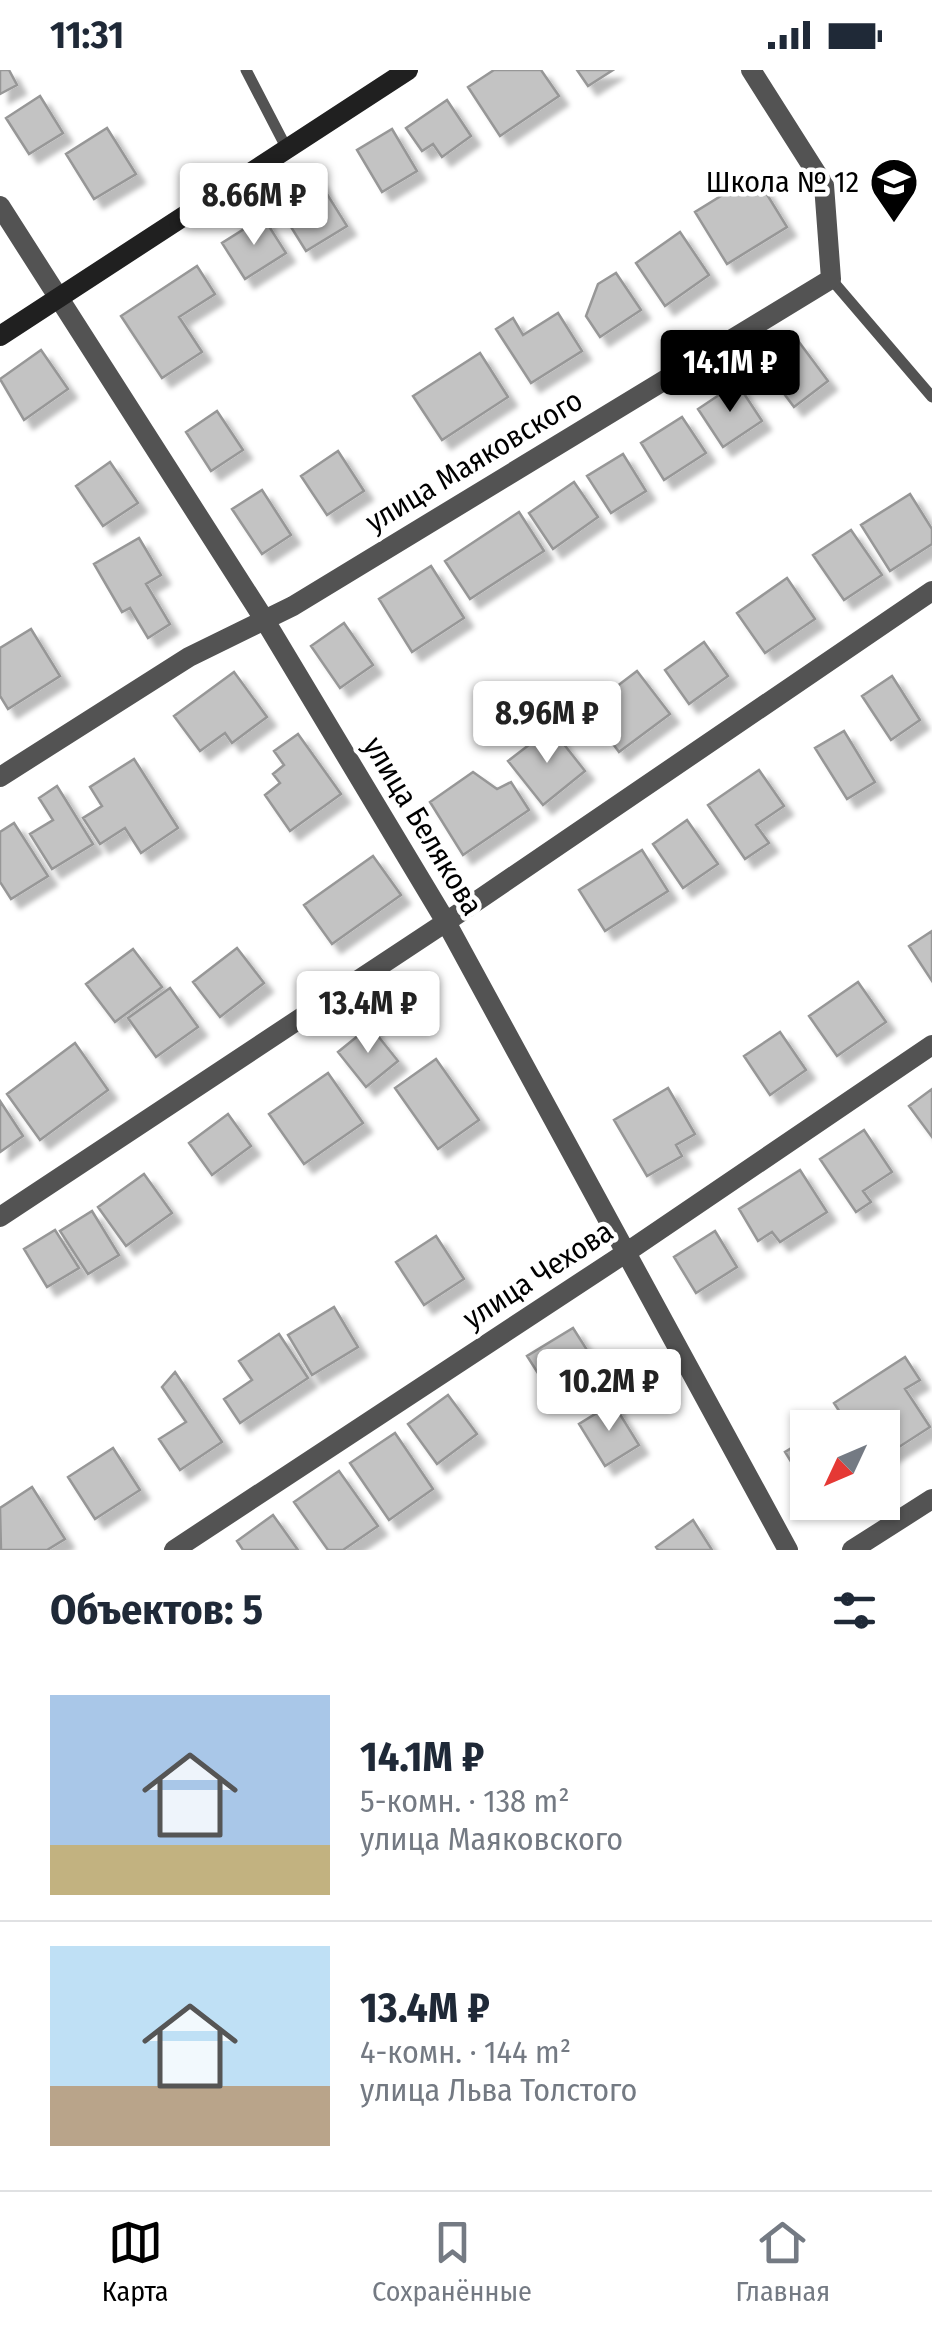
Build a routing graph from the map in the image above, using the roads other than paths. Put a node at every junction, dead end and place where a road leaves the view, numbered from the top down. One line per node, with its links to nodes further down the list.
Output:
1 (246, 70): 4 (lane)
2 (408, 70): 4 (street)
3 (751, 70): 6 (street)
4 (288, 148): 7 (street)
5 (0, 206): 7 (street, улица Белякова)
6 (831, 280): 9 (lane); 11 (street, улица Маяковского)
7 (58, 298): 8 (street); 11 (street, улица Белякова)
8 (0, 336)
9 (932, 397)
10 (932, 592): 13 (street)
11 (264, 620): 12 (street, улица Маяковского); 13 (street, улица Белякова)
12 (0, 777)
13 (446, 922): 15 (street); 16 (street, улица Белякова)
14 (932, 1045): 16 (street, улица Чехова)
15 (0, 1218)
16 (627, 1252): 18 (street, улица Чехова); 19 (street, улица Белякова)
17 (932, 1499): 20 (street)
18 (174, 1550)
19 (788, 1550)
20 (852, 1550)

